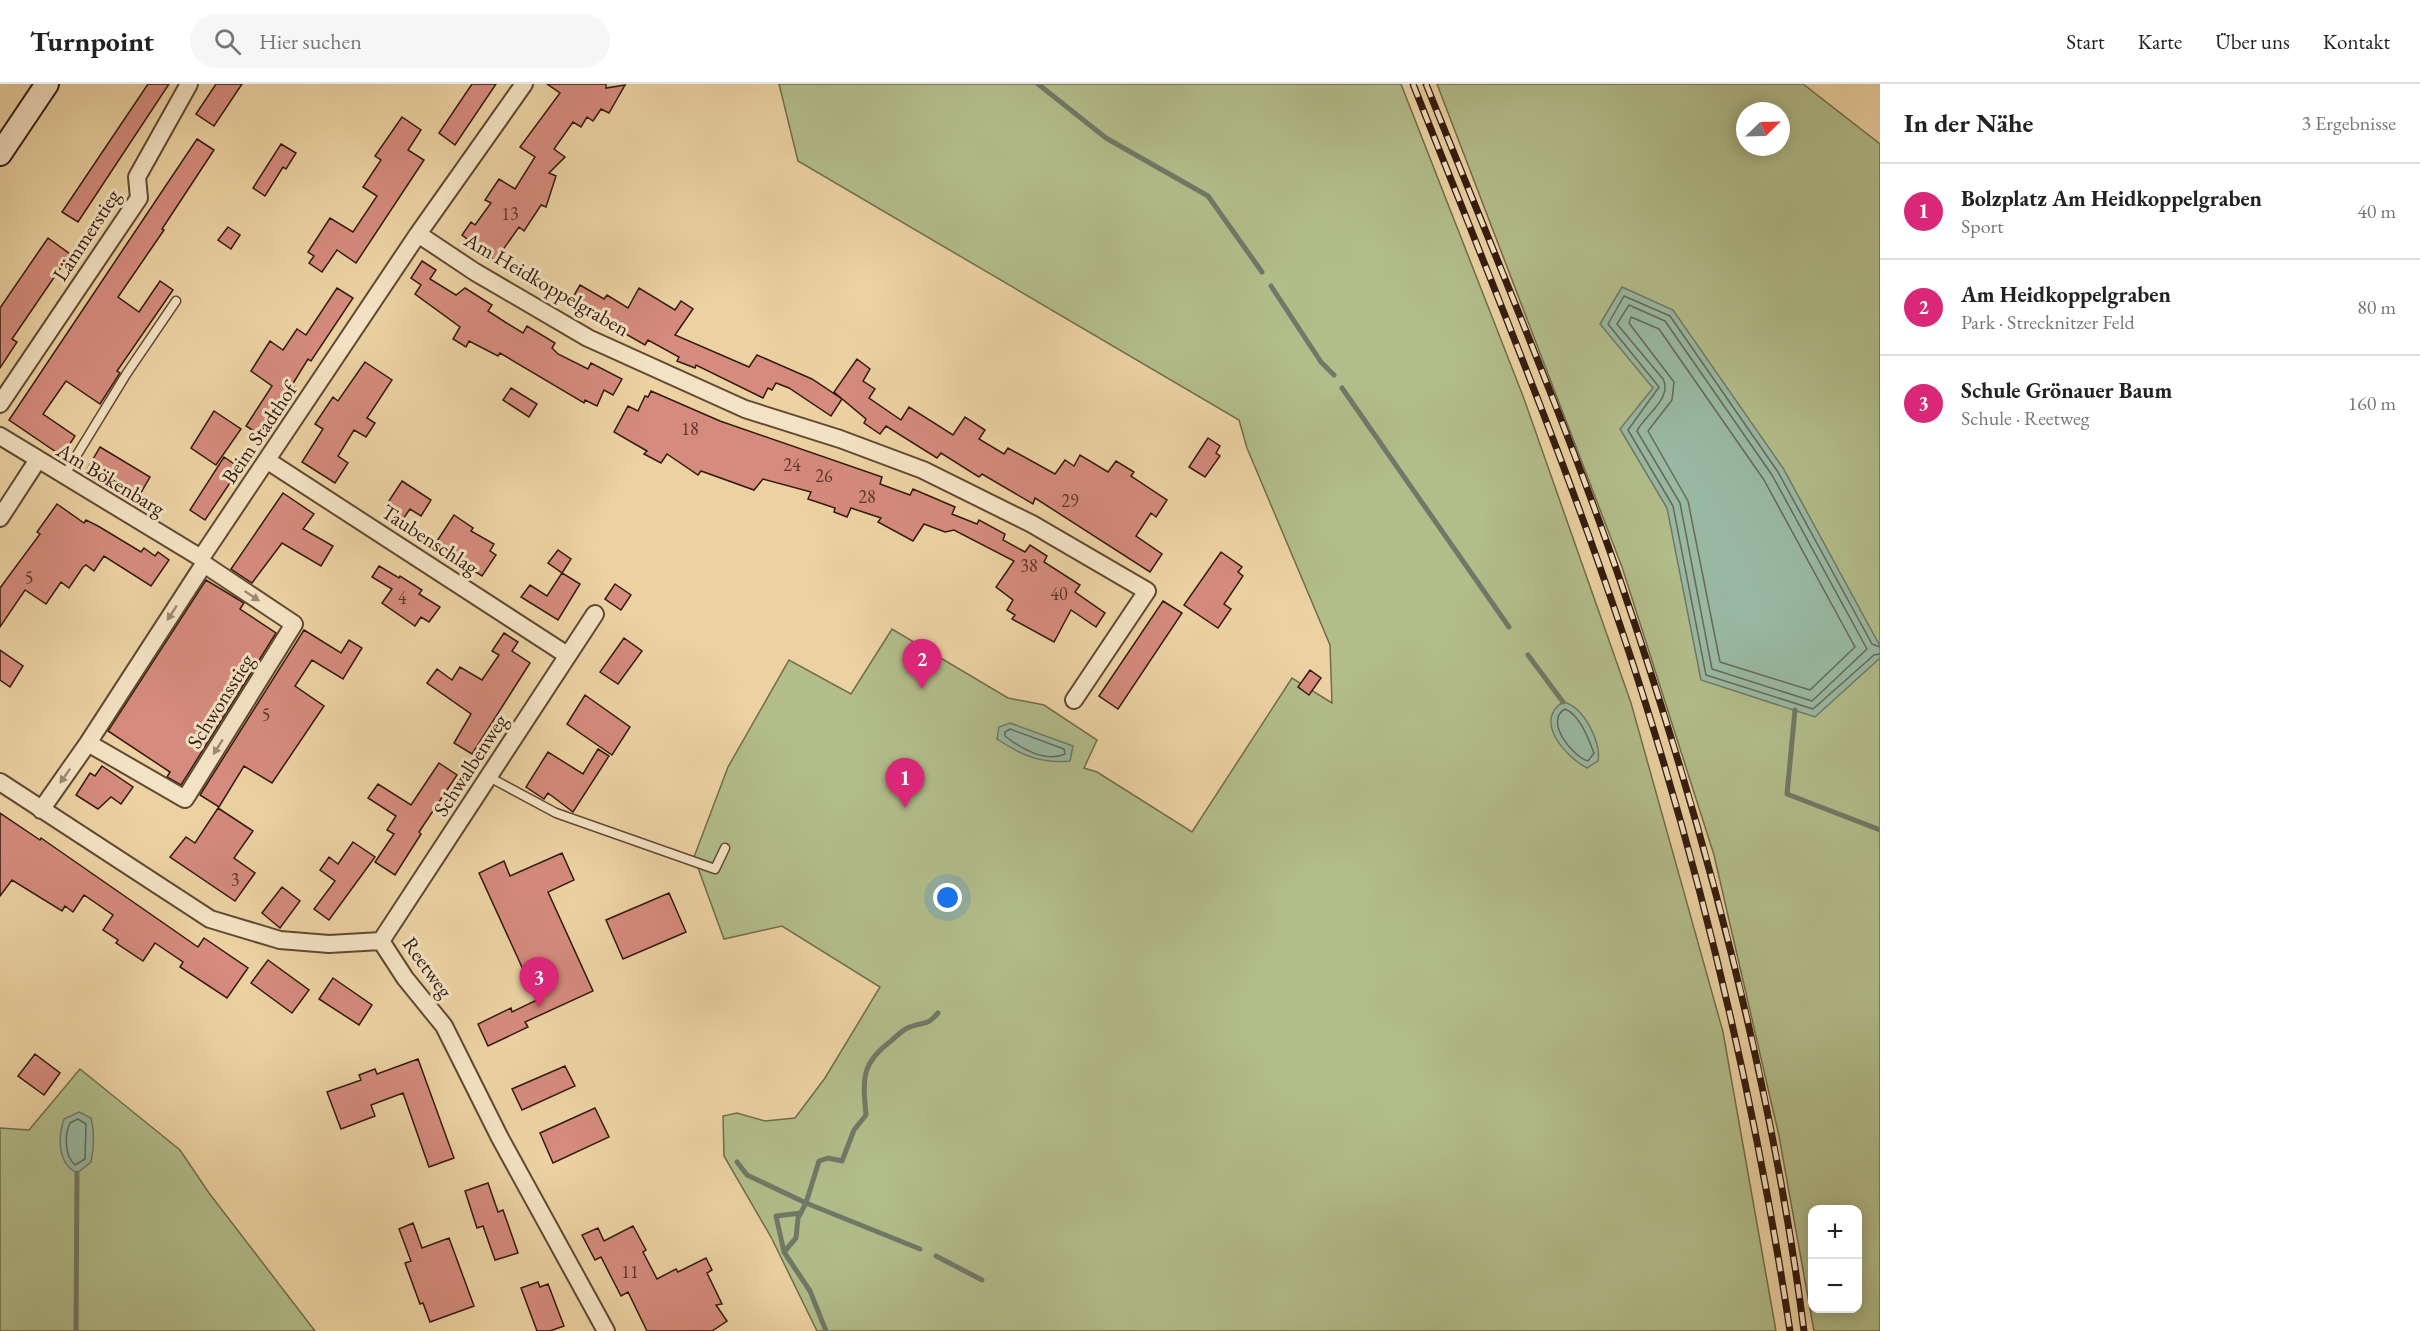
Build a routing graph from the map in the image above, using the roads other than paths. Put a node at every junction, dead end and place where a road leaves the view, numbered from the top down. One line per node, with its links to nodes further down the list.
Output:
1 (47, 84): 4 (main road)
2 (189, 84): 7 (street, Lämmerstieg)
3 (524, 84): 5 (street, Beim Stadthof)
4 (0, 154)
5 (418, 234): 10 (street, Beim Stadthof); 16 (street, Am Heidkoppelgraben)
6 (176, 301): 11 (lane)
7 (0, 404)
8 (0, 436): 9 (street, Am Bökenbarg)
9 (38, 461): 11 (street, Am Bökenbarg); 12 (street)
10 (268, 461): 13 (street, Beim Stadthof); 15 (street, Taubenschlag)
11 (64, 477): 13 (street, Am Bökenbarg)
12 (0, 518)
13 (202, 561): 17 (street, Beim Stadthof, one-way to 17); 17 (street, Schwonsstieg, one-way to 17)
14 (595, 614): 15 (street, Schwalbenweg)
15 (567, 655): 18 (street, Schwalbenweg)
16 (1074, 700)
17 (88, 743): 20 (street, Beim Stadthof, one-way to 20)
18 (489, 777): 21 (lane); 22 (street, Schwalbenweg)
19 (0, 782): 20 (street, Reetweg)
20 (41, 810): 22 (street, Reetweg)
21 (725, 848)
22 (381, 941): 23 (street, Reetweg)
23 (606, 1331)

